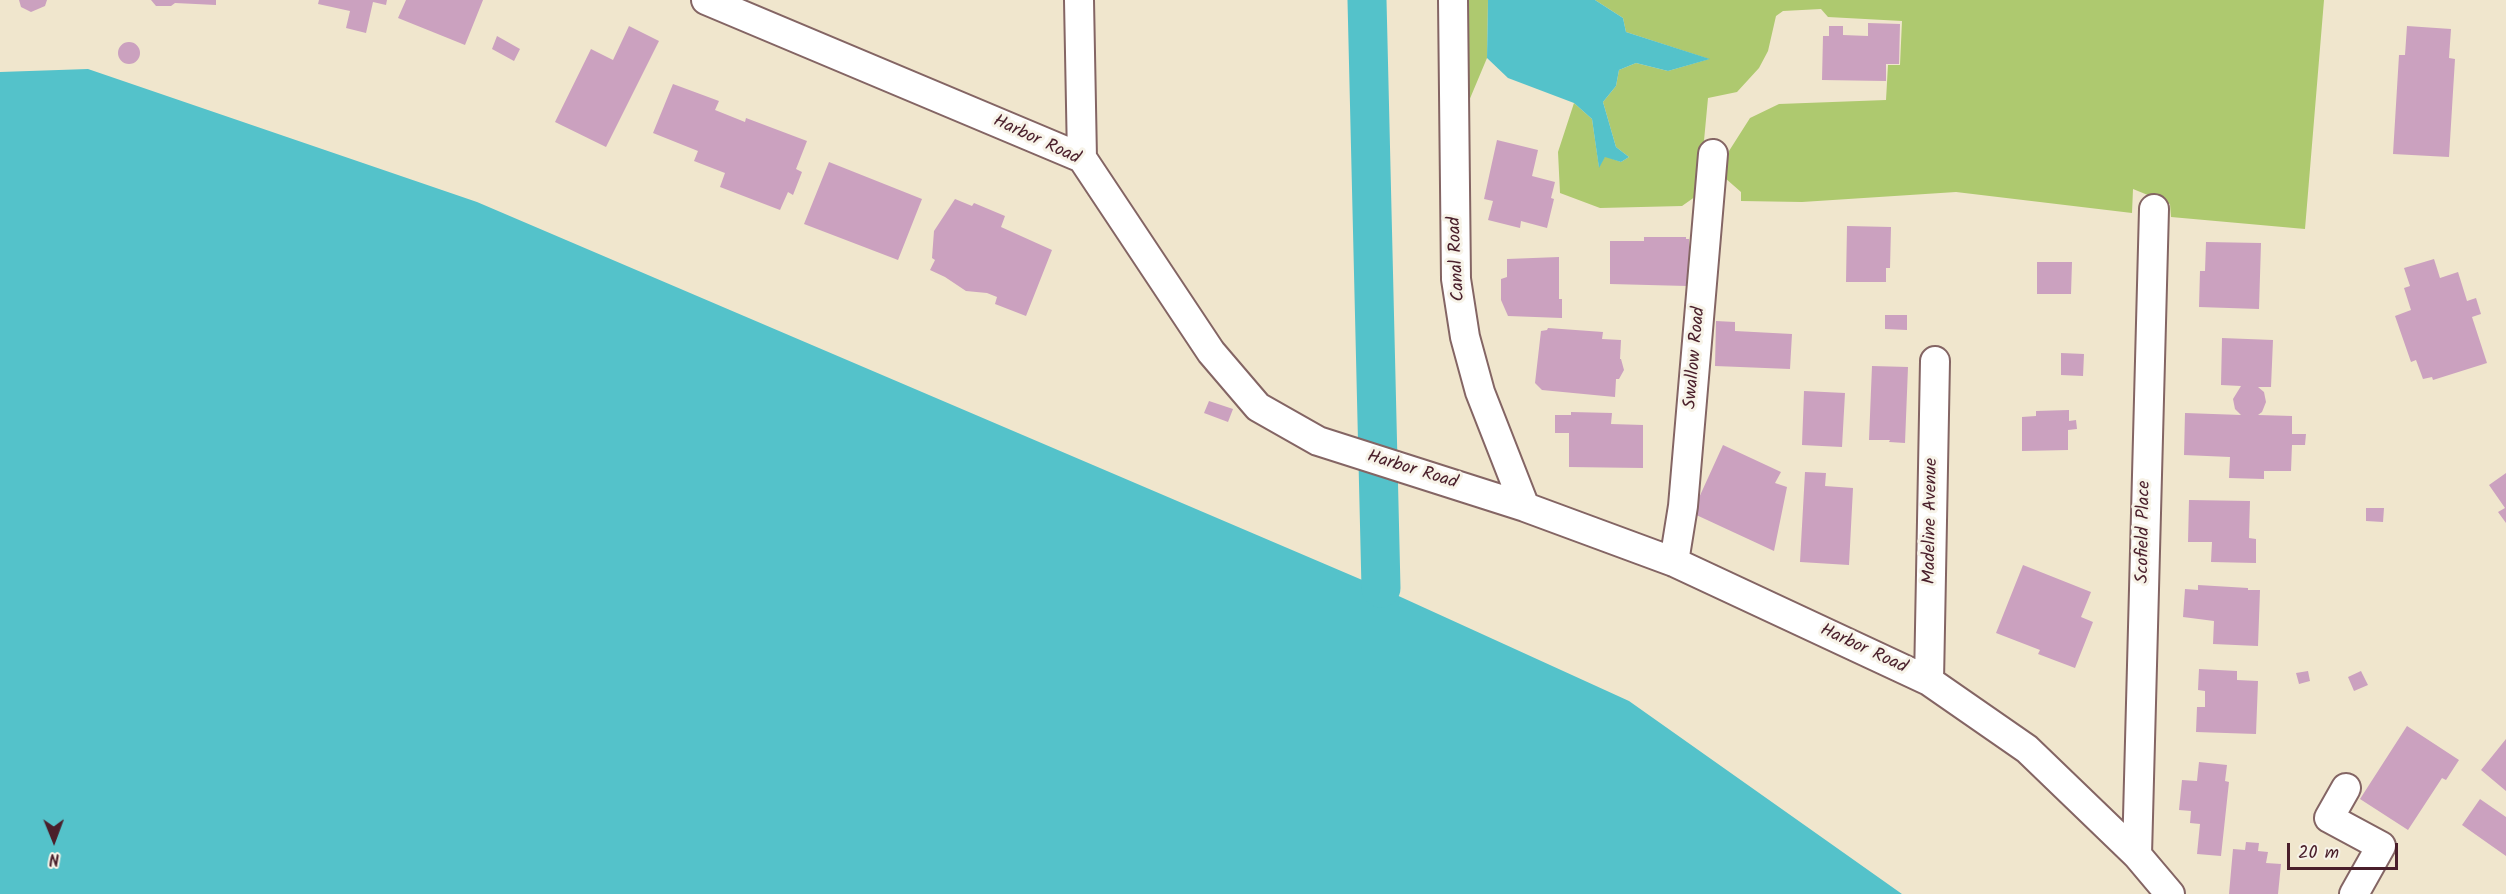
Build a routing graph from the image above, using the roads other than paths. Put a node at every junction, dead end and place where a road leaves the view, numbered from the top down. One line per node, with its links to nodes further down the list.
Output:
1 (706, 0): 5 (street, Harbor Road)
2 (1080, 0): 5 (street)
3 (1453, 0): 8 (street, Canal Road)
4 (1713, 154): 9 (street, Swallow Road)
5 (1082, 158): 8 (street, Harbor Road)
6 (2154, 209): 12 (street, Scofield Place)
7 (1935, 361): 10 (street, Madeline Avenue)
8 (1524, 507): 9 (street, Harbor Road)
9 (1674, 562): 10 (street, Harbor Road)
10 (1929, 681): 12 (street, Harbor Road)
11 (2346, 788): 14 (street)
12 (2137, 855): 13 (street, Harbor Road)
13 (2170, 894)
14 (2354, 894)

